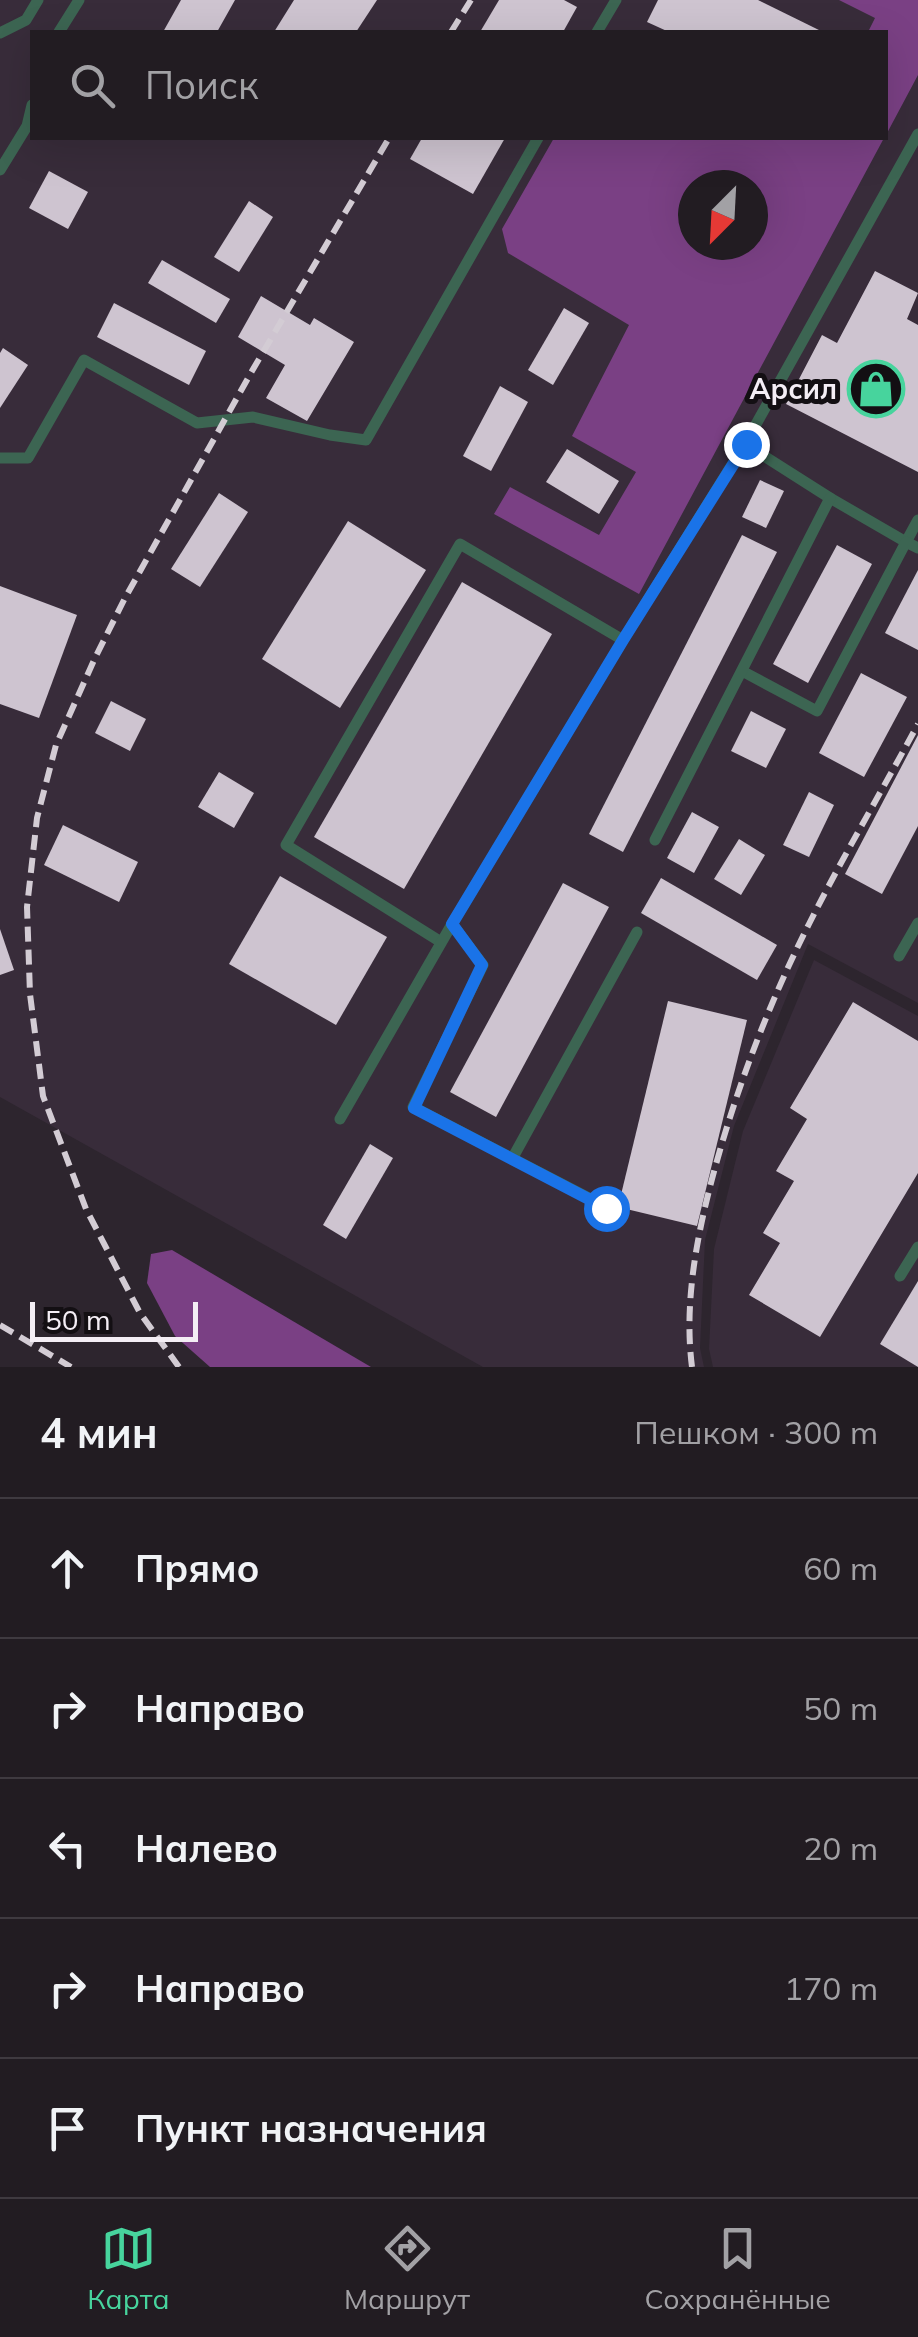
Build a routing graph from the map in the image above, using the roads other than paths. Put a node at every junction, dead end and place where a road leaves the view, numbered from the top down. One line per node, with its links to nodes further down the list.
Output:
1 (38, 0): 6 (lane)
2 (79, 0): 4 (lane)
3 (616, 0): 5 (lane)
4 (60, 30)
5 (598, 30)
6 (0, 33)
7 (30, 113): 10 (lane)
8 (918, 134): 11 (lane)
9 (537, 140): 12 (lane)
10 (0, 170)
11 (746, 444): 13 (lane); 16 (lane)
12 (0, 458)
13 (830, 498): 15 (lane); 17 (lane)
14 (918, 520): 15 (lane)
15 (912, 545): 17 (lane)
16 (623, 640): 20 (lane); 22 (lane)
17 (742, 671): 18 (lane)
18 (655, 840)
19 (918, 923): 23 (lane)
20 (452, 924): 22 (lane); 25 (lane)
21 (637, 932): 25 (lane)
22 (441, 942): 24 (lane)
23 (899, 956)
24 (340, 1119)
25 (512, 1158): 26 (lane)
26 (606, 1208)
27 (918, 1247): 28 (lane)
28 (900, 1276)

